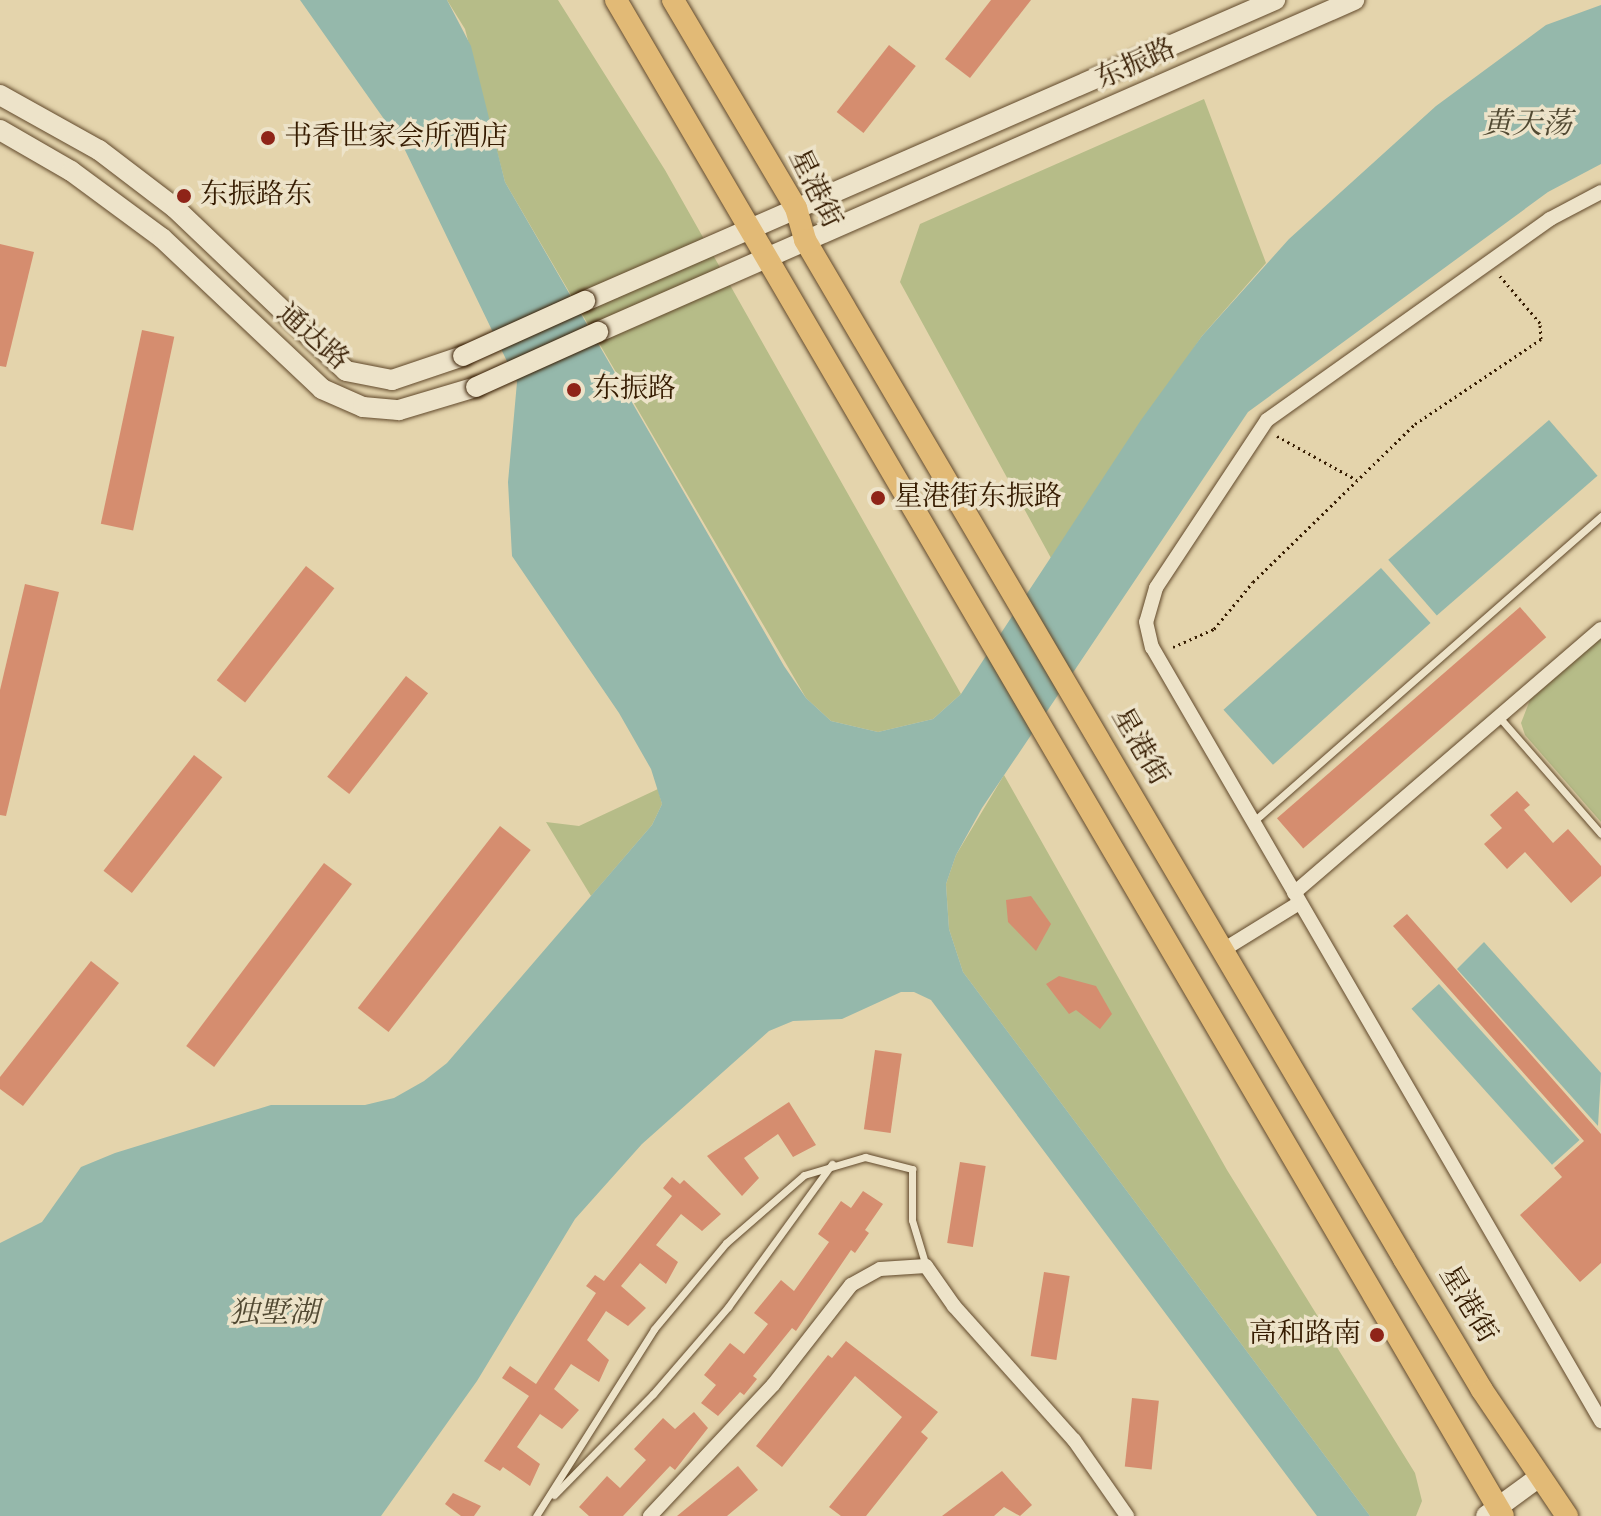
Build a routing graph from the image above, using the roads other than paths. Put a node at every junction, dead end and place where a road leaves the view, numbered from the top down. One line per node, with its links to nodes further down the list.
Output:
1 (616, 0): 9 (main road)
2 (673, 0): 8 (main road, 星港街)
3 (1275, 0): 8 (main road, 东振路)
4 (1354, 0): 10 (main road, 东振路)
5 (0, 95): 9 (main road, 通达路, bridge)
6 (0, 130): 11 (main road, 通达路, bridge)
7 (1601, 192): 15 (street)
8 (796, 208): 9 (main road, 东振路); 10 (main road, 星港街)
9 (750, 228): 11 (main road)
10 (805, 240): 11 (main road, 东振路); 18 (main road, 星港街)
11 (764, 260): 24 (main road)
12 (1601, 516): 15 (lane)
13 (1601, 629): 14 (street)
14 (1499, 717): 16 (lane); 17 (street)
15 (1253, 822): 17 (street)
16 (1601, 834)
17 (1296, 898): 18 (street); 21 (street)
18 (1223, 950): 22 (main road, 星港街)
19 (832, 1164): 20 (lane); 23 (lane); 23 (lane)
20 (926, 1266): 27 (street); 28 (street)
21 (1601, 1421)
22 (1538, 1478): 24 (main road); 25 (main road, 星港街)
23 (545, 1505): 26 (lane)
24 (1496, 1513)
25 (1558, 1513)
26 (536, 1516)
27 (650, 1516)
28 (1127, 1516)

